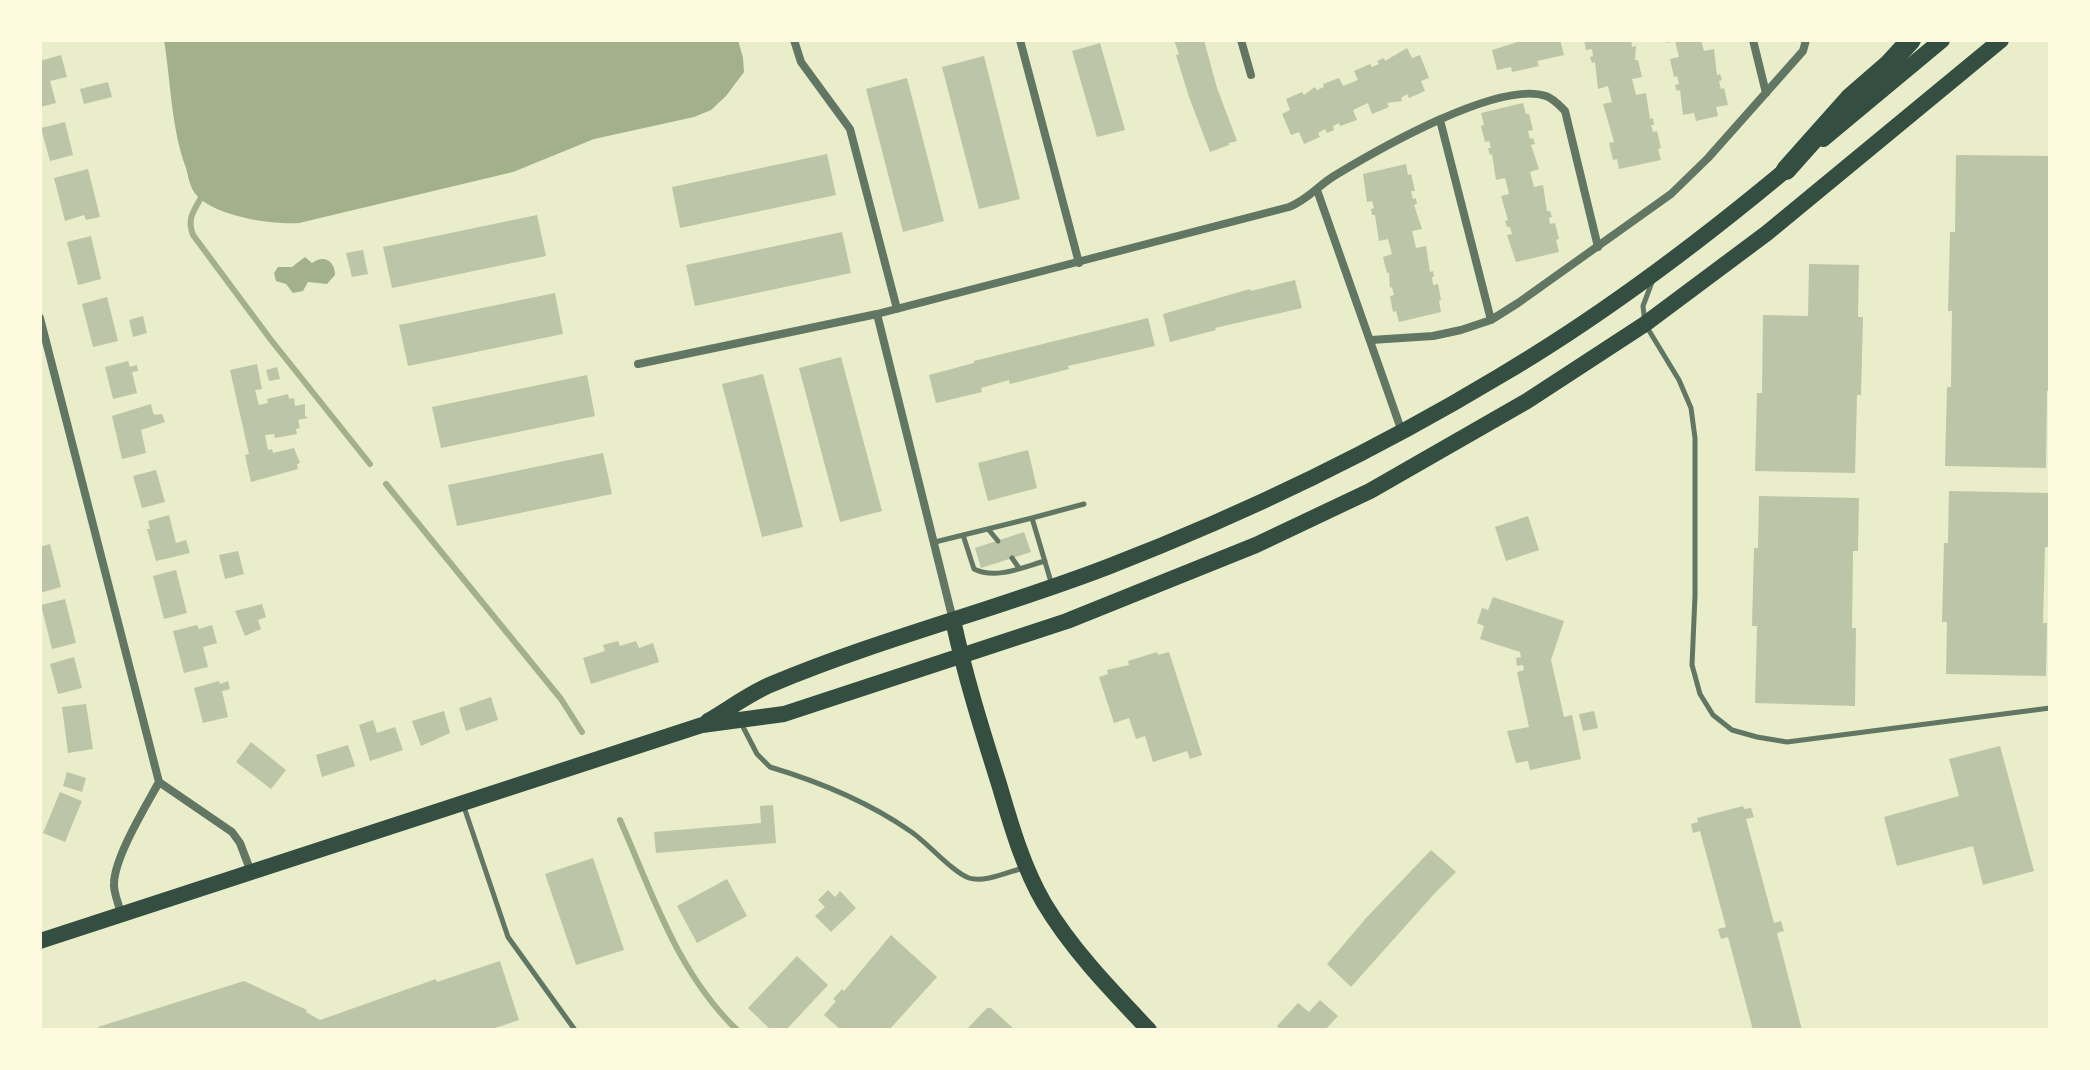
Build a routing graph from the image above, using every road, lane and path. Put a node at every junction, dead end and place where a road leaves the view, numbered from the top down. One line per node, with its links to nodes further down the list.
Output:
1 (794, 40): 17 (street)
2 (1020, 40): 15 (street)
3 (1241, 40): 9 (street)
4 (1753, 40): 10 (street)
5 (1806, 40): 10 (street)
6 (1911, 40): 12 (highway)
7 (1942, 40): 12 (main road)
8 (2001, 40): 21 (main road)
9 (1251, 75)
10 (1766, 93): 14 (street)
11 (1440, 120): 13 (street); 14 (street); 20 (street)
12 (1786, 170): 16 (main road)
13 (1317, 190): 15 (street); 22 (street)
14 (1598, 247): 20 (street)
15 (1079, 263): 17 (street)
16 (1658, 268): 21 (lane); 24 (main road)
17 (897, 309): 18 (street)
18 (877, 314): 23 (street); 30 (street)
19 (40, 318): 40 (street)
20 (1491, 320): 22 (street)
21 (1645, 324): 36 (main road); 37 (lane)
22 (1371, 340): 24 (street)
23 (638, 364)
24 (1402, 432): 34 (main road)
25 (1084, 504): 26 (lane)
26 (1032, 518): 27 (lane); 32 (lane)
27 (988, 528): 28 (lane); 29 (lane)
28 (963, 535): 30 (lane); 33 (lane)
29 (998, 541)
30 (935, 542): 35 (street)
31 (1012, 558): 33 (lane)
32 (1045, 561): 33 (lane); 34 (lane)
33 (1019, 568)
34 (1053, 587): 35 (main road)
35 (953, 620): 36 (main road); 39 (main road)
36 (961, 656): 38 (main road); 42 (main road)
37 (2050, 708)
38 (740, 720): 39 (main road); 42 (lane)
39 (702, 725): 41 (main road)
40 (159, 782): 43 (street); 44 (street)
41 (463, 804): 43 (main road); 46 (lane)
42 (1027, 867): 47 (main road)
43 (251, 873): 44 (main road)
44 (122, 915): 45 (main road)
45 (40, 941)
46 (575, 1030)
47 (1149, 1030)

